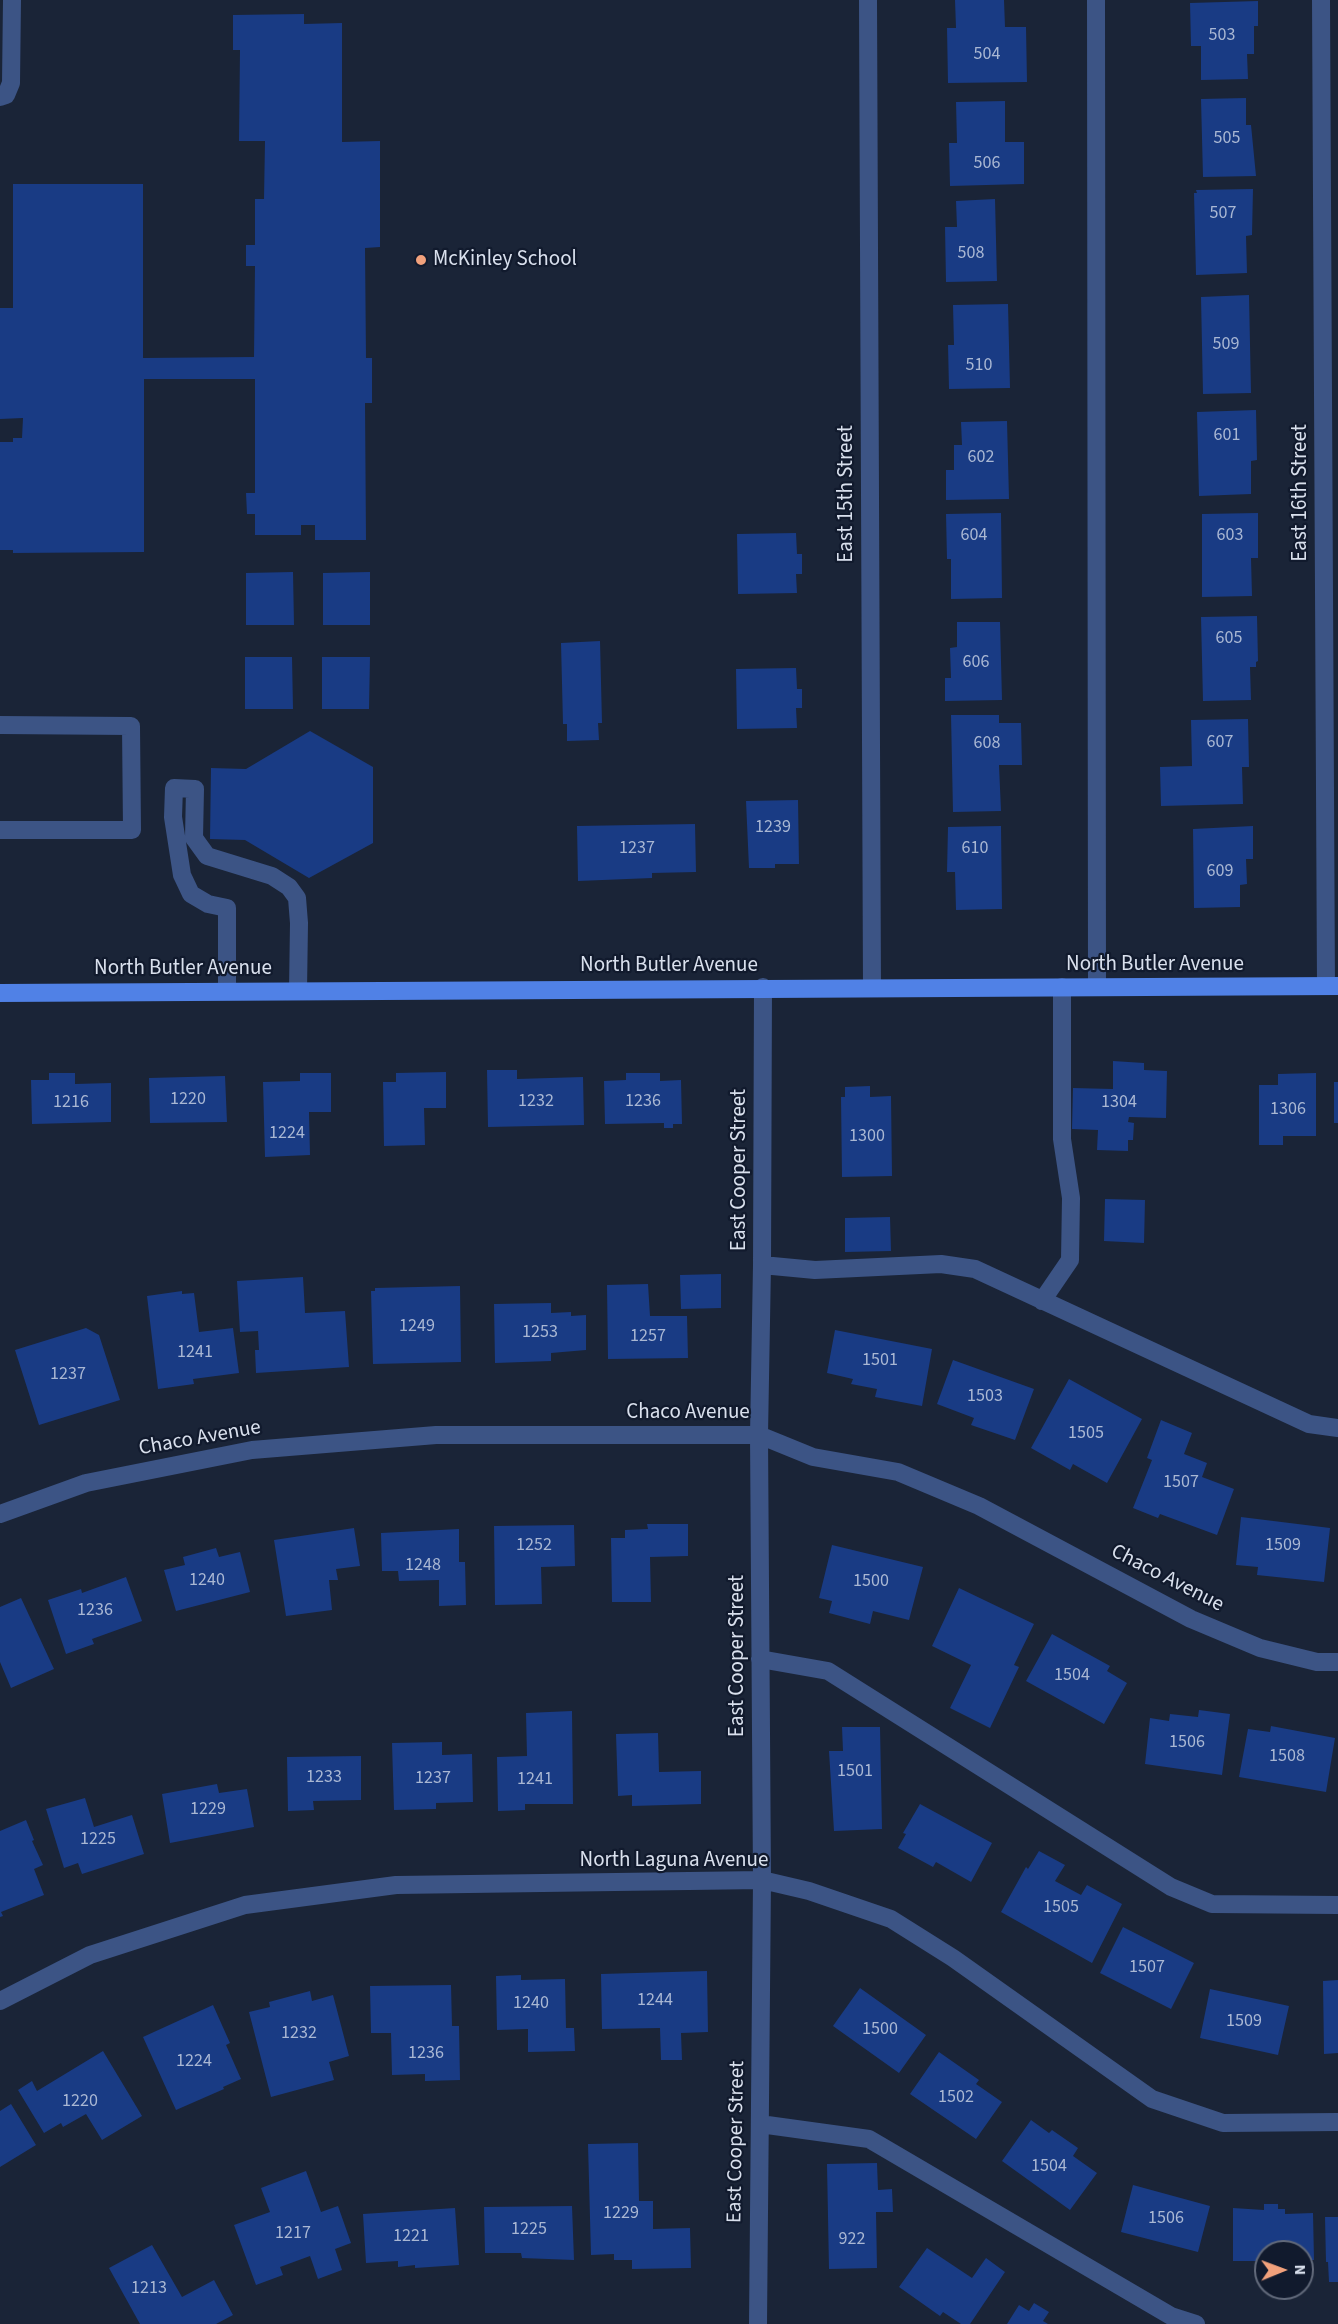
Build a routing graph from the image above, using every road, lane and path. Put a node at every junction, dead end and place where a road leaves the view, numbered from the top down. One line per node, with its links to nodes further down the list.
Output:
1 (12, 0): 5 (street)
2 (868, 0): 12 (street, East 15th Street)
3 (1096, 0): 11 (street)
4 (1321, 0): 8 (street, East 16th Street)
5 (0, 97)
6 (0, 725): 7 (street)
7 (0, 830)
8 (1332, 986): 11 (main road, North Butler Avenue)
9 (763, 987): 12 (main road, North Butler Avenue); 14 (main road, North Butler Avenue); 16 (street, East Cooper Street)
10 (1062, 987): 11 (main road, North Butler Avenue); 12 (main road, North Butler Avenue); 17 (street)
11 (1097, 987)
12 (872, 988)
13 (227, 991): 14 (main road, North Butler Avenue); 14 (street); 15 (main road, North Butler Avenue)
14 (298, 991)
15 (0, 993)
16 (762, 1265): 17 (street); 19 (street, East Cooper Street)
17 (1042, 1301): 18 (street)
18 (1338, 1428)
19 (759, 1435): 20 (street, Chaco Avenue); 21 (street, East Cooper Street); 22 (street, Chaco Avenue)
20 (0, 1514)
21 (760, 1659): 23 (street, East Cooper Street); 24 (street)
22 (1338, 1662)
23 (762, 1880): 25 (street, North Laguna Avenue); 26 (street, North Laguna Avenue); 27 (street, East Cooper Street)
24 (1338, 1905)
25 (0, 2001)
26 (1338, 2122)
27 (760, 2124): 28 (street, East Cooper Street); 29 (street)
28 (758, 2324)
29 (1196, 2324)

